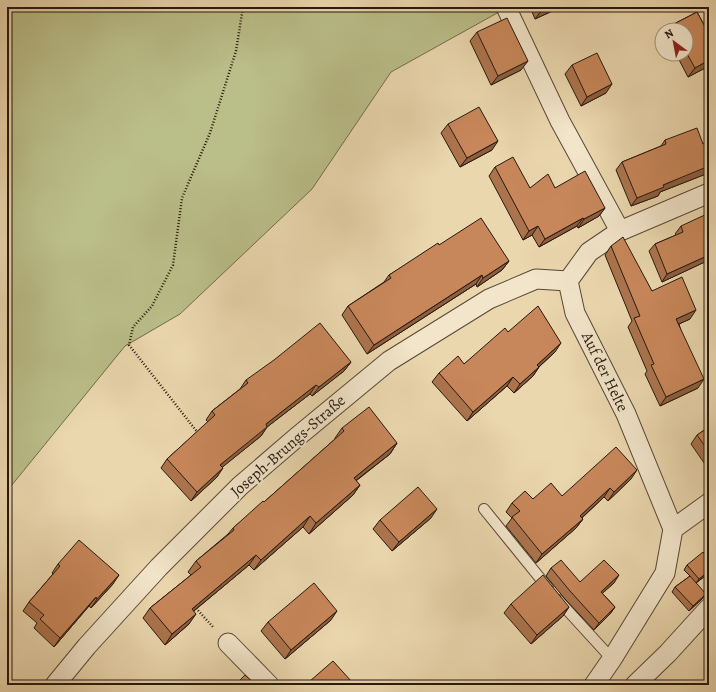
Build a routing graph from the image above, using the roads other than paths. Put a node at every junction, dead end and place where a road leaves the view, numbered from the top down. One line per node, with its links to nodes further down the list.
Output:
1 (506, 7): 3 (street)
2 (709, 193): 3 (street)
3 (620, 231): 4 (street)
4 (568, 281): 7 (street, Auf der Helte); 11 (street, Joseph-Brungs-Straße)
5 (709, 503): 7 (street)
6 (484, 509): 10 (lane)
7 (673, 528): 10 (street)
8 (709, 608): 14 (street)
9 (228, 643): 12 (street)
10 (612, 659): 13 (street)
11 (55, 685)
12 (269, 685)
13 (594, 685)
14 (636, 685)

